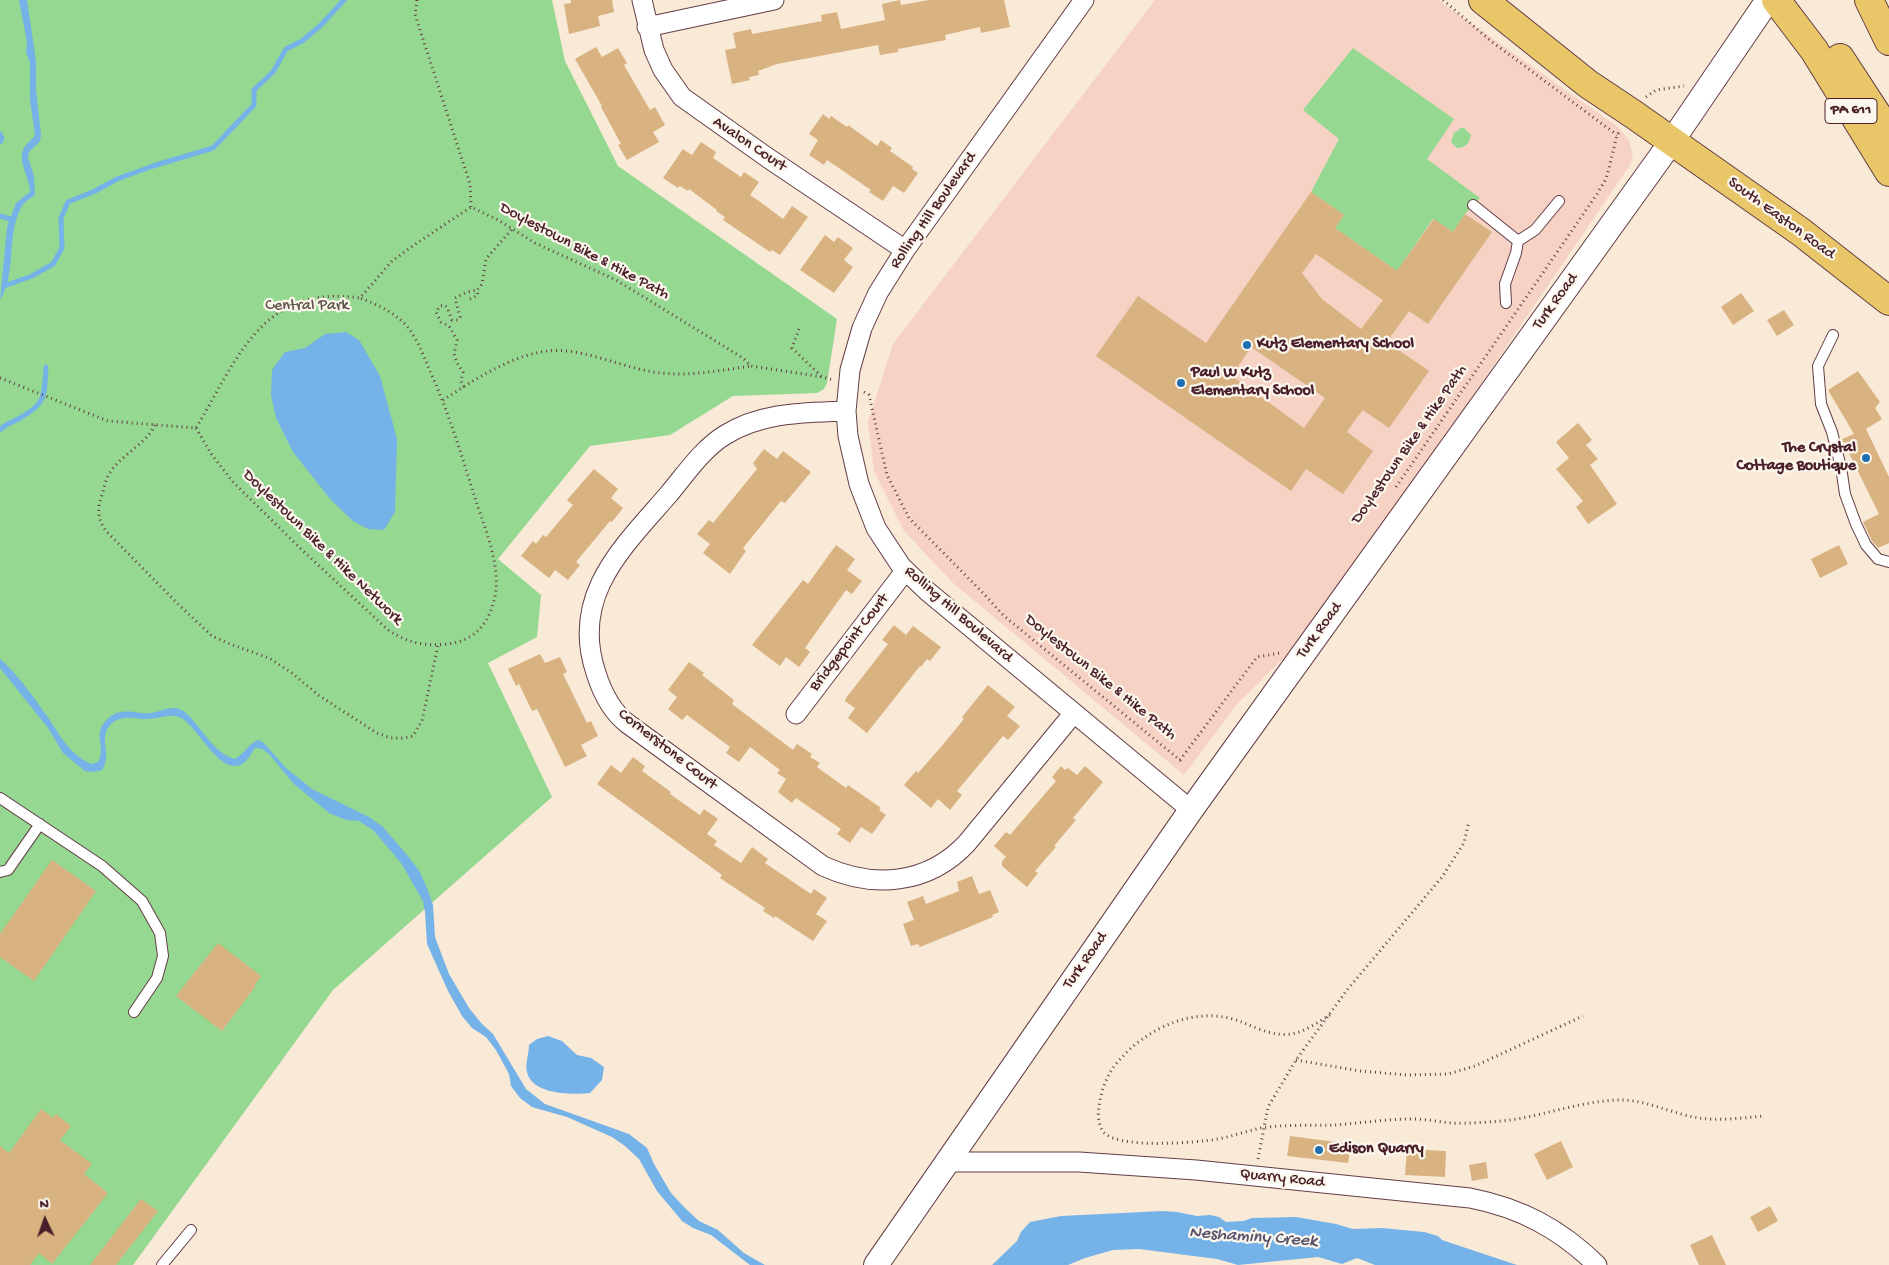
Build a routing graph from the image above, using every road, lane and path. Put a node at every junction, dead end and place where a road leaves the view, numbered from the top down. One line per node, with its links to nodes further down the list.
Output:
1 (417, 0): 22 (path)
2 (642, 0): 11 (street, Avalon Court)
3 (774, 0): 11 (street)
4 (1443, 0): 17 (path)
5 (1483, 0): 15 (main road, South Easton Road)
6 (1768, 0): 18 (street, Turk Road)
7 (1776, 0): 12 (main road, PA 611)
8 (1799, 0): 12 (main road, PA 611)
9 (1869, 0): 13 (main road)
10 (1078, 2): 25 (street, Rolling Hill Boulevard)
11 (647, 27): 25 (street, Avalon Court)
12 (1818, 40): 16 (main road, PA 611); 19 (main road, PA 611)
13 (1889, 41)
14 (1687, 84): 15 (path, Doylestown Bike & Hike Path)
15 (1633, 114): 17 (path, Doylestown Bike & Hike Path); 18 (main road, South Easton Road)
16 (1889, 133)
17 (1617, 135): 42 (path, Doylestown Bike & Hike Path)
18 (1672, 140): 29 (main road, South Easton Road); 50 (street, Turk Road)
19 (1889, 172)
20 (1559, 201): 24 (lane)
21 (1473, 205): 24 (lane)
22 (472, 208): 23 (path, Doylestown Bike & Hike Path); 27 (path)
23 (512, 229): 26 (path); 33 (path, Doylestown Bike & Hike Path)
24 (1518, 241): 30 (lane)
25 (905, 250): 36 (street, Rolling Hill Boulevard)
26 (477, 290): 28 (path); 37 (path)
27 (360, 298): 38 (path, Doylestown Bike & Hike Network); 41 (path)
28 (470, 299)
29 (1889, 301)
30 (1506, 303)
31 (799, 329): 34 (path)
32 (1833, 335): 43 (lane)
33 (751, 366): 34 (path, Doylestown Bike & Hike Path); 37 (path)
34 (823, 377): 36 (path, Doylestown Bike & Hike Path)
35 (0, 378): 40 (path)
36 (849, 385): 39 (street, Rolling Hill Boulevard); 46 (path, Doylestown Bike & Hike Path)
37 (464, 387): 38 (path)
38 (443, 400): 45 (path, Doylestown Bike & Hike Network)
39 (846, 411): 44 (street, Rolling Hill Boulevard); 48 (street, Cornerstone Court)
40 (155, 426): 41 (path); 45 (path)
41 (196, 428): 45 (path, Doylestown Bike & Hike Network)
42 (1394, 490)
43 (1889, 562)
44 (905, 571): 47 (street, Bridgepoint Court); 48 (street, Rolling Hill Boulevard)
45 (438, 645)
46 (1281, 653)
47 (796, 714)
48 (1073, 714): 50 (street, Rolling Hill Boulevard)
49 (0, 798): 52 (lane)
50 (1191, 810): 60 (street, Turk Road)
51 (1469, 821): 55 (path)
52 (40, 824): 53 (lane); 54 (lane)
53 (0, 872)
54 (134, 1012)
55 (1330, 1015): 57 (path); 59 (path)
56 (1582, 1016): 57 (path)
57 (1296, 1060): 59 (path)
58 (1763, 1116): 59 (path)
59 (1262, 1128): 61 (path)
60 (947, 1162): 61 (street, Quarry Road); 64 (street, Turk Road)
61 (1255, 1177): 65 (street, Quarry Road)
62 (191, 1230): 63 (lane)
63 (162, 1265)
64 (876, 1265)
65 (1598, 1265)

